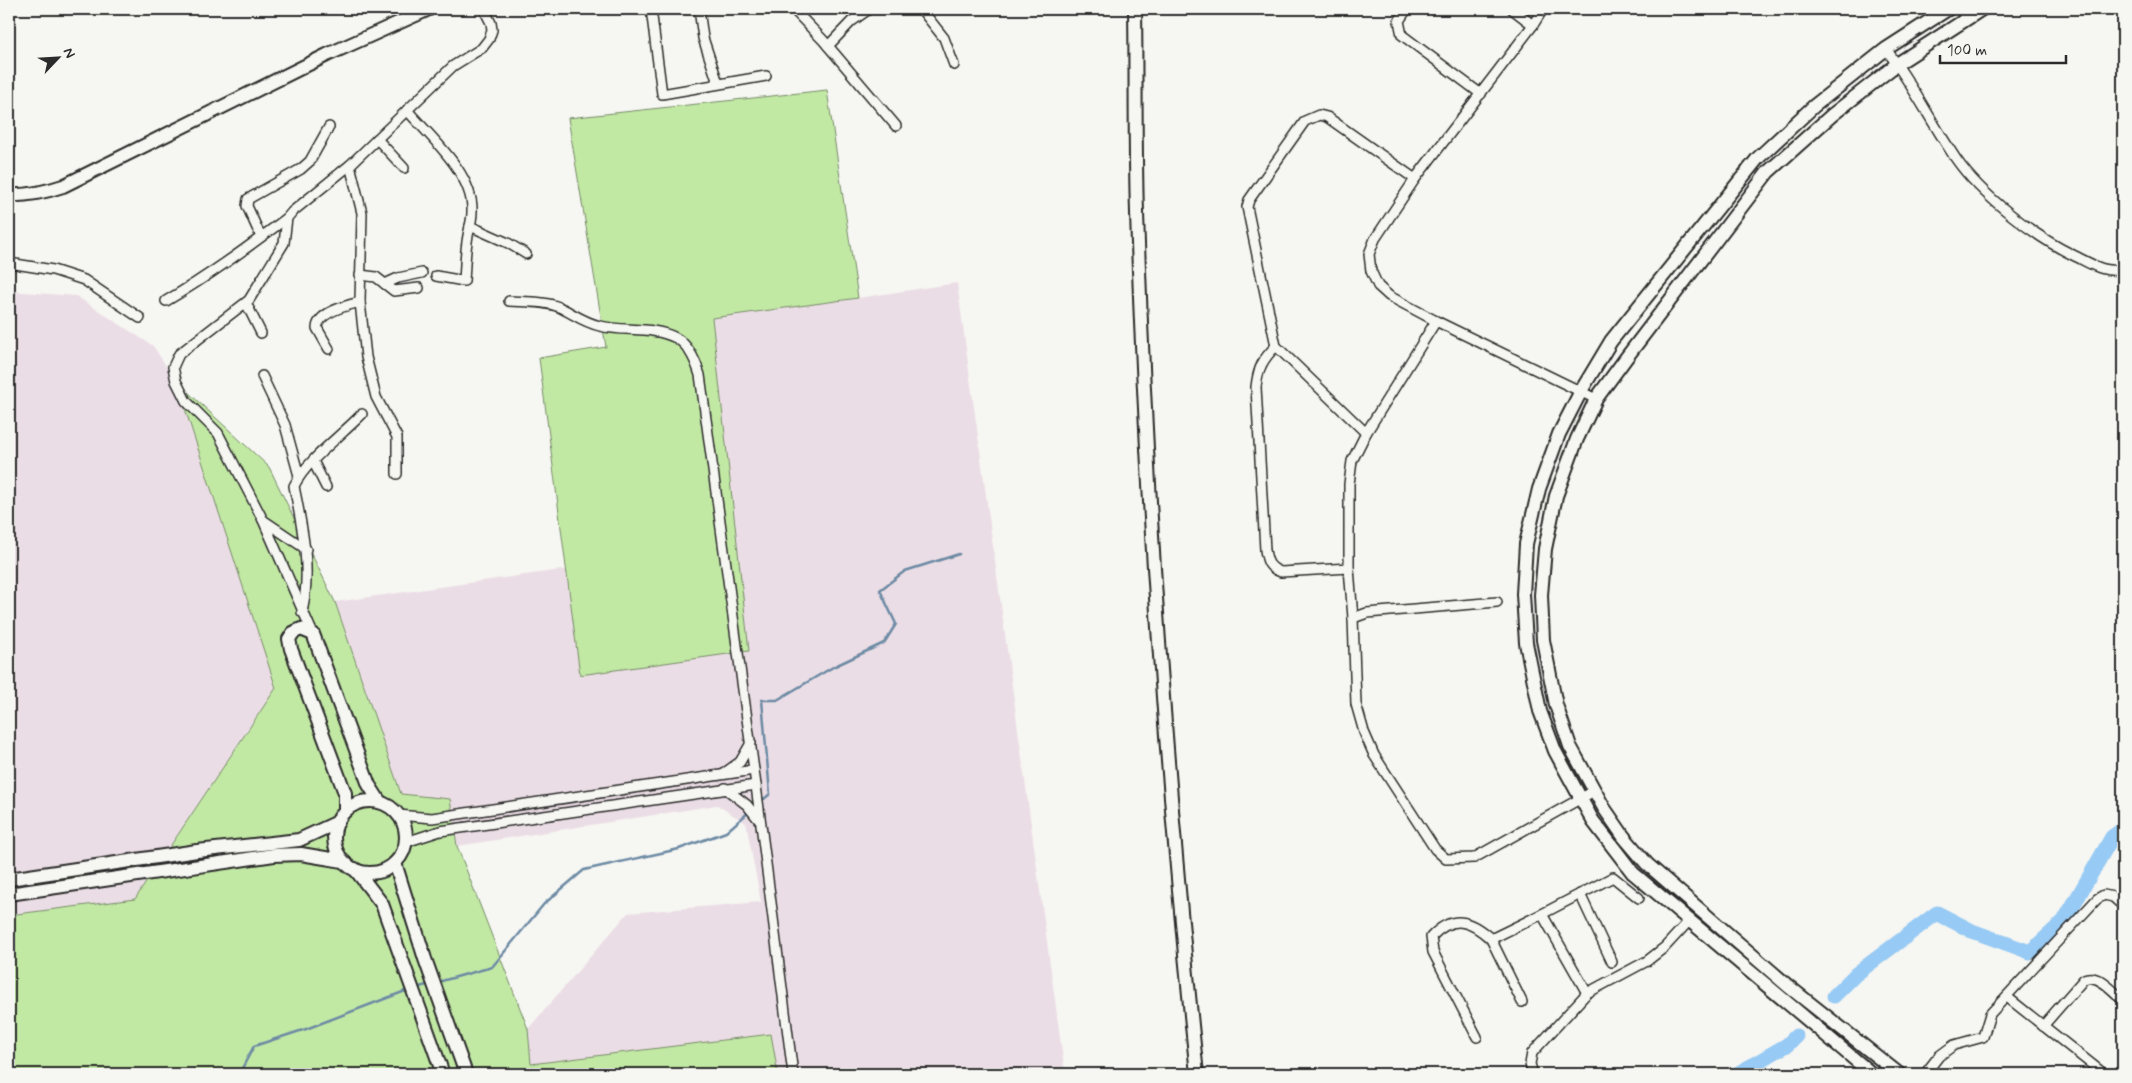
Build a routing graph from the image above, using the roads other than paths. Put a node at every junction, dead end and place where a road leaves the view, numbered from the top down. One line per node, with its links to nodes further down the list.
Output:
1 (429, 9): 30 (street)
2 (484, 9): 23 (street)
3 (652, 9): 21 (street)
4 (699, 9): 21 (street)
5 (868, 9): 16 (street)
6 (921, 9): 19 (street)
7 (1135, 9): 101 (street)
8 (1407, 9): 22 (street)
9 (1512, 9): 15 (street)
10 (1543, 9): 15 (street)
11 (1948, 9): 17 (street)
12 (1982, 9): 14 (street)
13 (796, 10): 16 (street)
14 (1964, 14): 18 (street)
15 (1533, 25): 22 (street)
16 (828, 46): 25 (street)
17 (1886, 49): 18 (street); 52 (street)
18 (1897, 64): 36 (street); 53 (street)
19 (954, 65)
20 (766, 76): 21 (street)
21 (718, 83)
22 (1481, 94): 29 (street)
23 (407, 110): 26 (street); 32 (street)
24 (330, 126): 33 (street)
25 (896, 126)
26 (377, 139): 27 (street); 28 (street)
27 (350, 165): 31 (street); 38 (street)
28 (404, 168)
29 (1415, 179): 47 (street); 49 (street)
30 (9, 195)
31 (287, 218): 33 (street); 45 (street)
32 (470, 226): 34 (street); 39 (street)
33 (261, 237): 42 (street)
34 (526, 254)
35 (9, 263): 46 (street)
36 (2123, 269)
37 (422, 273): 40 (street)
38 (360, 275): 40 (street); 43 (street)
39 (436, 276)
40 (385, 284): 41 (street)
41 (419, 288)
42 (166, 301)
43 (360, 302): 50 (street); 57 (street)
44 (510, 302): 67 (street)
45 (246, 303): 48 (street); 60 (street)
46 (140, 318)
47 (1436, 321): 52 (street); 55 (street)
48 (260, 333)
49 (1276, 346): 55 (street); 62 (street)
50 (329, 349)
51 (262, 376): 58 (street)
52 (1581, 391): 53 (street); 73 (street)
53 (1596, 399): 72 (street)
54 (362, 414): 56 (street)
55 (1366, 433): 62 (street)
56 (313, 461): 58 (street); 59 (street)
57 (397, 474)
58 (299, 476): 61 (street)
59 (326, 487)
60 (263, 520): 61 (street); 64 (street)
61 (306, 550): 64 (street)
62 (1349, 568): 65 (street)
63 (1497, 602): 65 (street)
64 (302, 612): 66 (street)
65 (1354, 618): 73 (street)
66 (313, 634): 74 (street); 75 (street)
67 (751, 743): 68 (street); 69 (street)
68 (754, 770): 69 (street); 70 (street)
69 (722, 774): 76 (street)
70 (756, 785): 71 (street); 78 (street)
71 (725, 788): 78 (street); 79 (street)
72 (1594, 791): 73 (street); 104 (street)
73 (1579, 799): 89 (street)
74 (380, 802): 75 (street); 76 (street)
75 (345, 811): 77 (street)
76 (398, 815): 79 (street)
77 (338, 822): 80 (street); 83 (street)
78 (760, 822): 100 (street)
79 (406, 842): 81 (street)
80 (344, 861): 82 (street); 84 (street)
81 (395, 863): 82 (street); 99 (street)
82 (356, 870): 98 (street)
83 (9, 879)
84 (9, 894)
85 (1580, 894): 86 (street); 88 (street); 91 (street)
86 (1639, 898)
87 (2123, 906): 93 (street)
88 (1542, 914): 90 (street); 92 (street)
89 (1689, 921): 92 (street); 103 (street)
90 (1491, 939): 95 (street); 97 (street)
91 (1612, 962)
92 (1587, 993): 102 (street)
93 (2007, 997): 96 (street); 105 (street)
94 (2123, 1000): 96 (street)
95 (1522, 1002)
96 (2043, 1026): 106 (street)
97 (1477, 1037)
98 (443, 1074)
99 (466, 1074)
100 (793, 1074)
101 (1196, 1074)
102 (1533, 1074)
103 (1872, 1074)
104 (1898, 1074)
105 (1925, 1074)
106 (2104, 1074)

